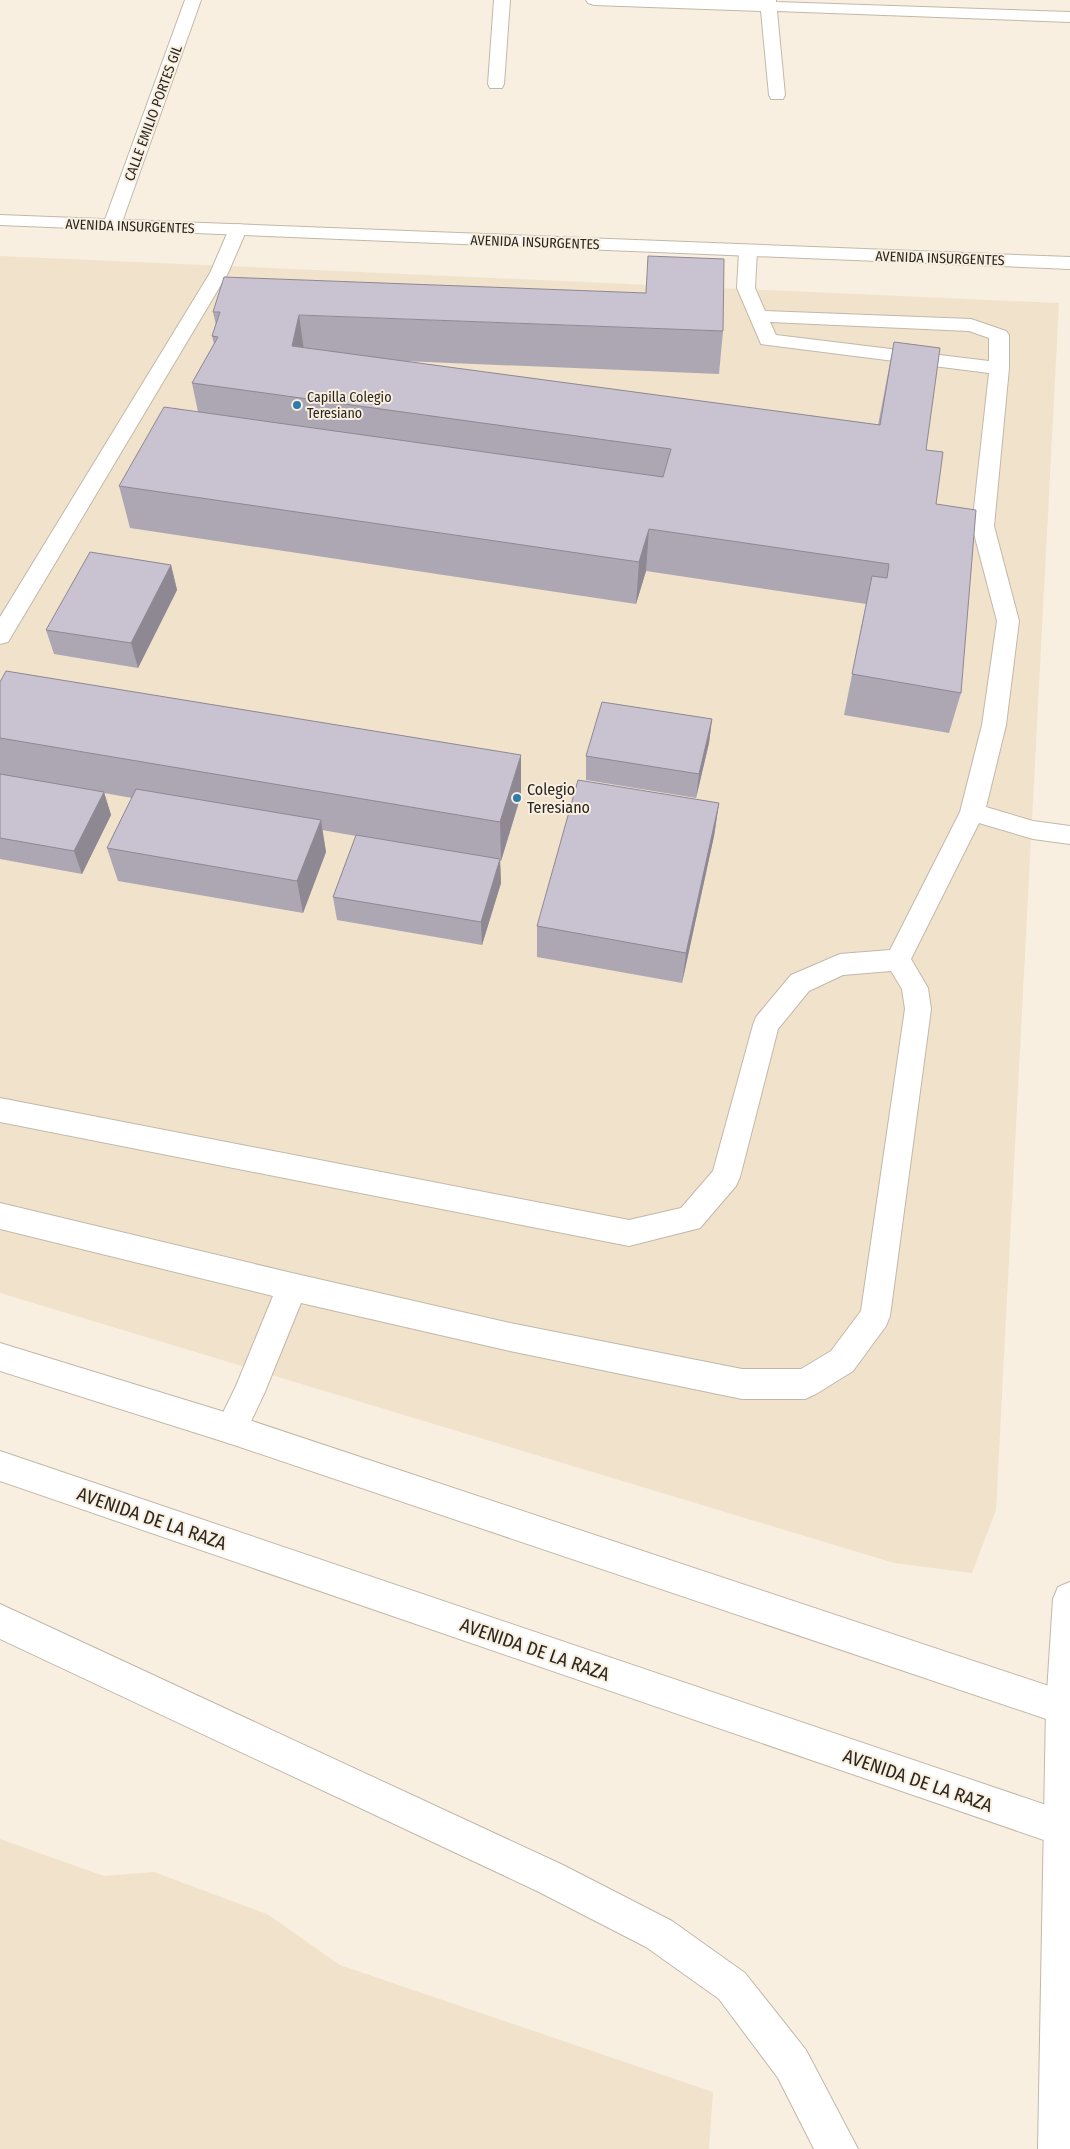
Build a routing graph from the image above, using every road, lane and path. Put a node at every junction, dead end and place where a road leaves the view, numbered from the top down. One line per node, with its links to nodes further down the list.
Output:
1 (193, 0): 9 (street, CALLE EMILIO PORTES GIL)
2 (502, 0): 6 (street)
3 (594, 0): 4 (street)
4 (768, 3): 5 (street); 7 (street)
5 (1070, 16)
6 (496, 84)
7 (777, 95)
8 (0, 220): 9 (street, AVENIDA INSURGENTES)
9 (112, 225): 10 (street, AVENIDA INSURGENTES)
10 (238, 229): 11 (street, AVENIDA INSURGENTES); 15 (street)
11 (748, 251): 12 (street, AVENIDA INSURGENTES); 13 (street)
12 (1070, 263)
13 (758, 316): 14 (street); 14 (street)
14 (998, 368): 16 (street)
15 (0, 636)
16 (972, 812): 17 (street); 18 (street)
17 (1070, 834)
18 (898, 960): 19 (street); 21 (street)
19 (0, 1110)
20 (0, 1216): 21 (street)
21 (292, 1287): 23 (street)
22 (0, 1357): 23 (street)
23 (232, 1429): 27 (street)
24 (0, 1466): 28 (street, AVENIDA DE LA RAZA)
25 (1070, 1599): 27 (street)
26 (0, 1621): 29 (street)
27 (1067, 1709): 28 (street)
28 (1066, 1830): 30 (street)
29 (838, 2149)
30 (1058, 2149)

